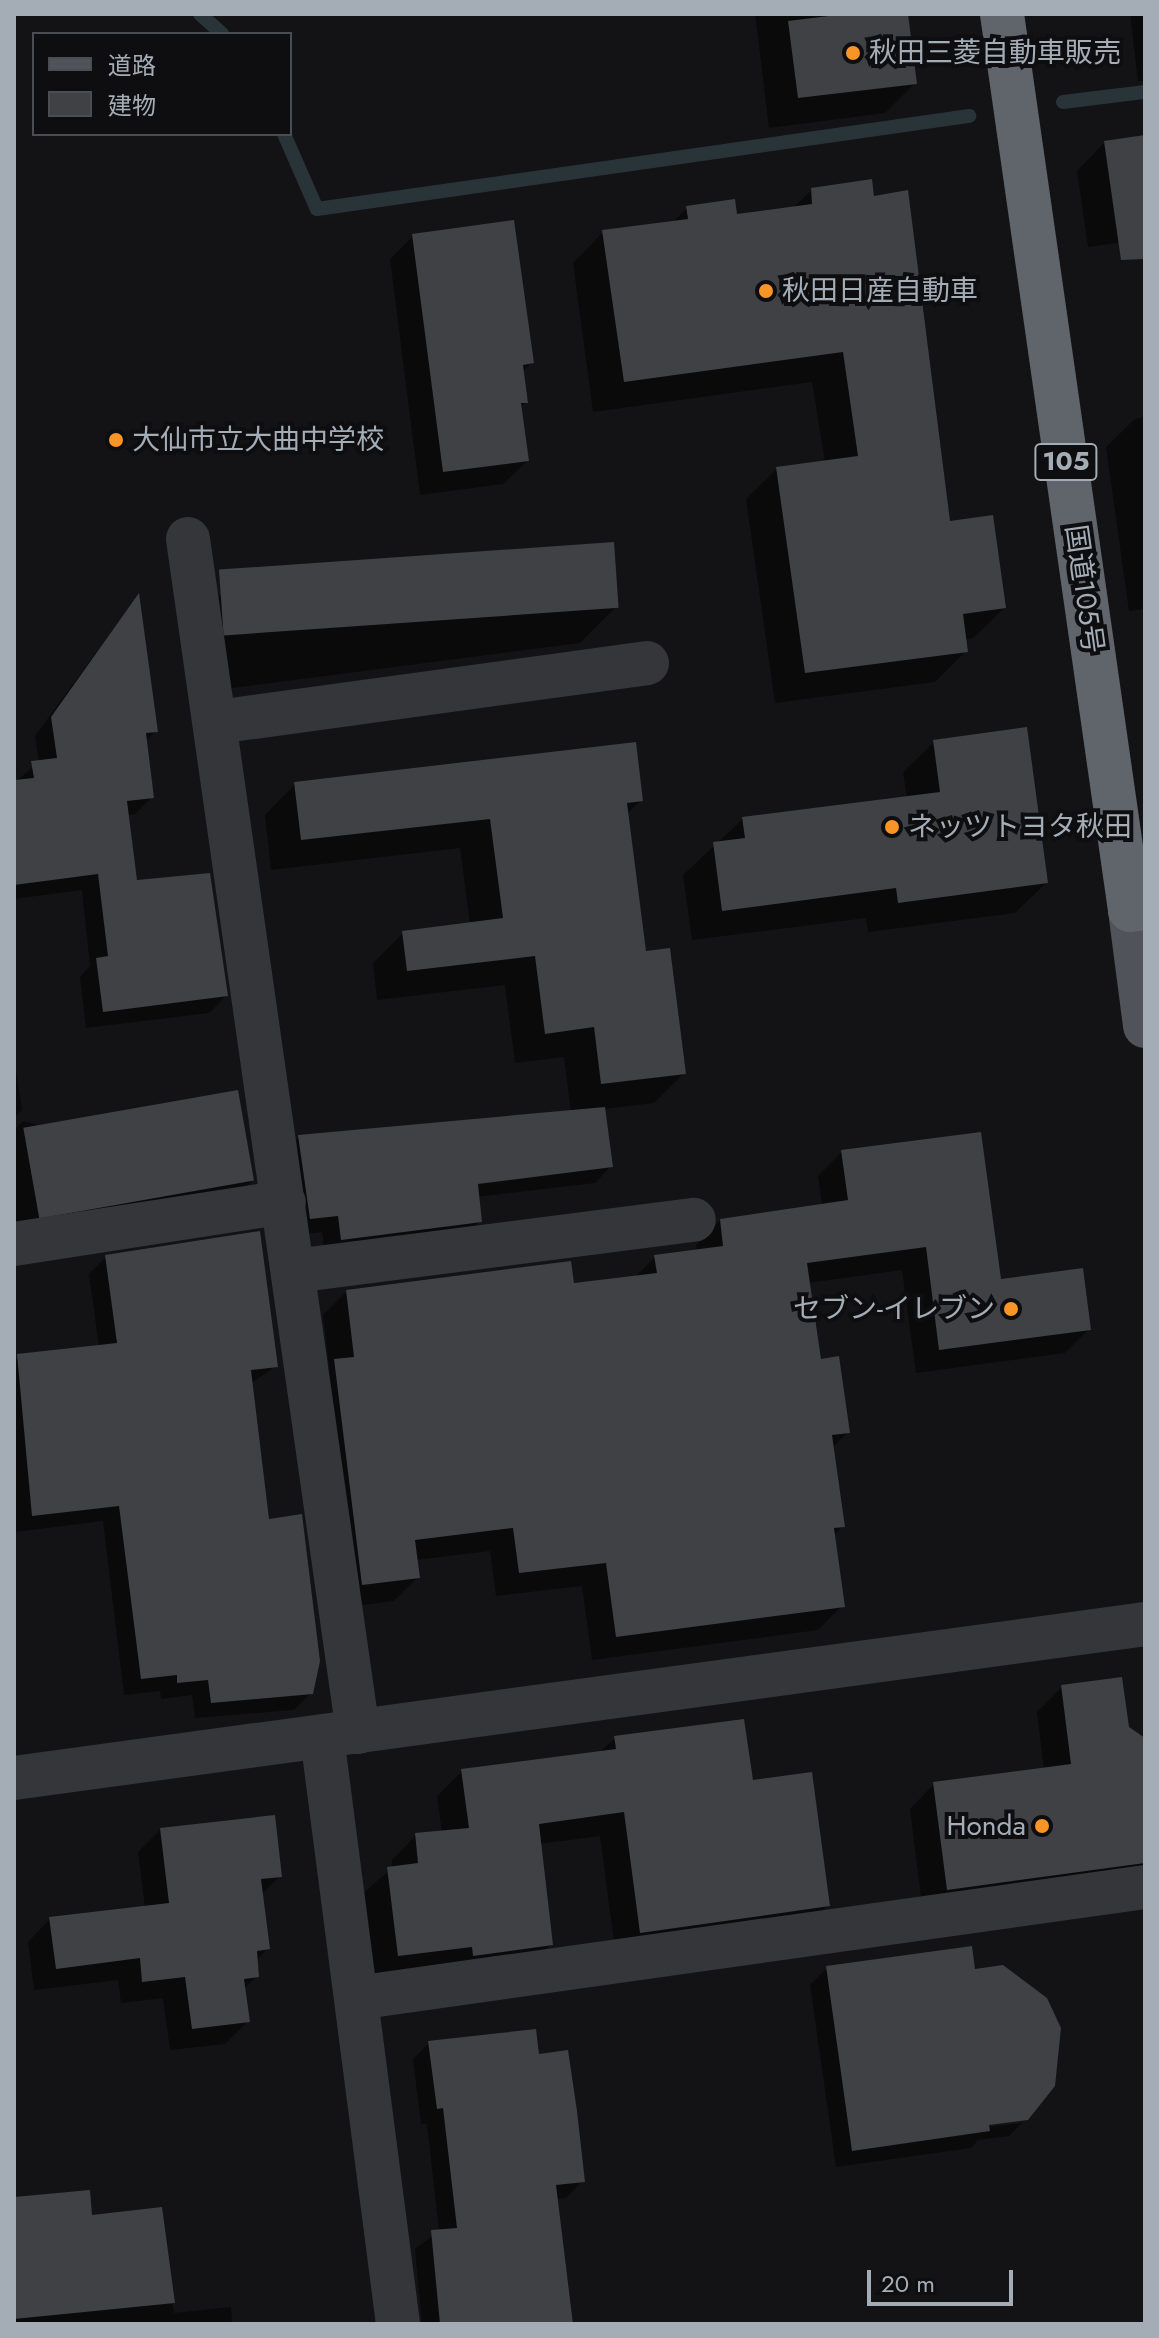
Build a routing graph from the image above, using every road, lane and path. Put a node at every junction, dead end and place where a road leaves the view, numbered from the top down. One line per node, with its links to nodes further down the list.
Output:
1 (1002, 14): 5 (highway, 国道105号 / 105)
2 (188, 539): 4 (street)
3 (647, 663): 4 (street)
4 (217, 722): 7 (street)
5 (1137, 909): 6 (main road)
6 (1145, 1026)
7 (284, 1202): 9 (street); 10 (street)
8 (694, 1220): 10 (street)
9 (14, 1244)
10 (294, 1271): 12 (street)
11 (1145, 1624): 12 (street)
12 (340, 1734): 13 (street); 15 (street)
13 (14, 1778)
14 (1145, 1887): 15 (street)
15 (356, 1998): 16 (street)
16 (398, 2324)

